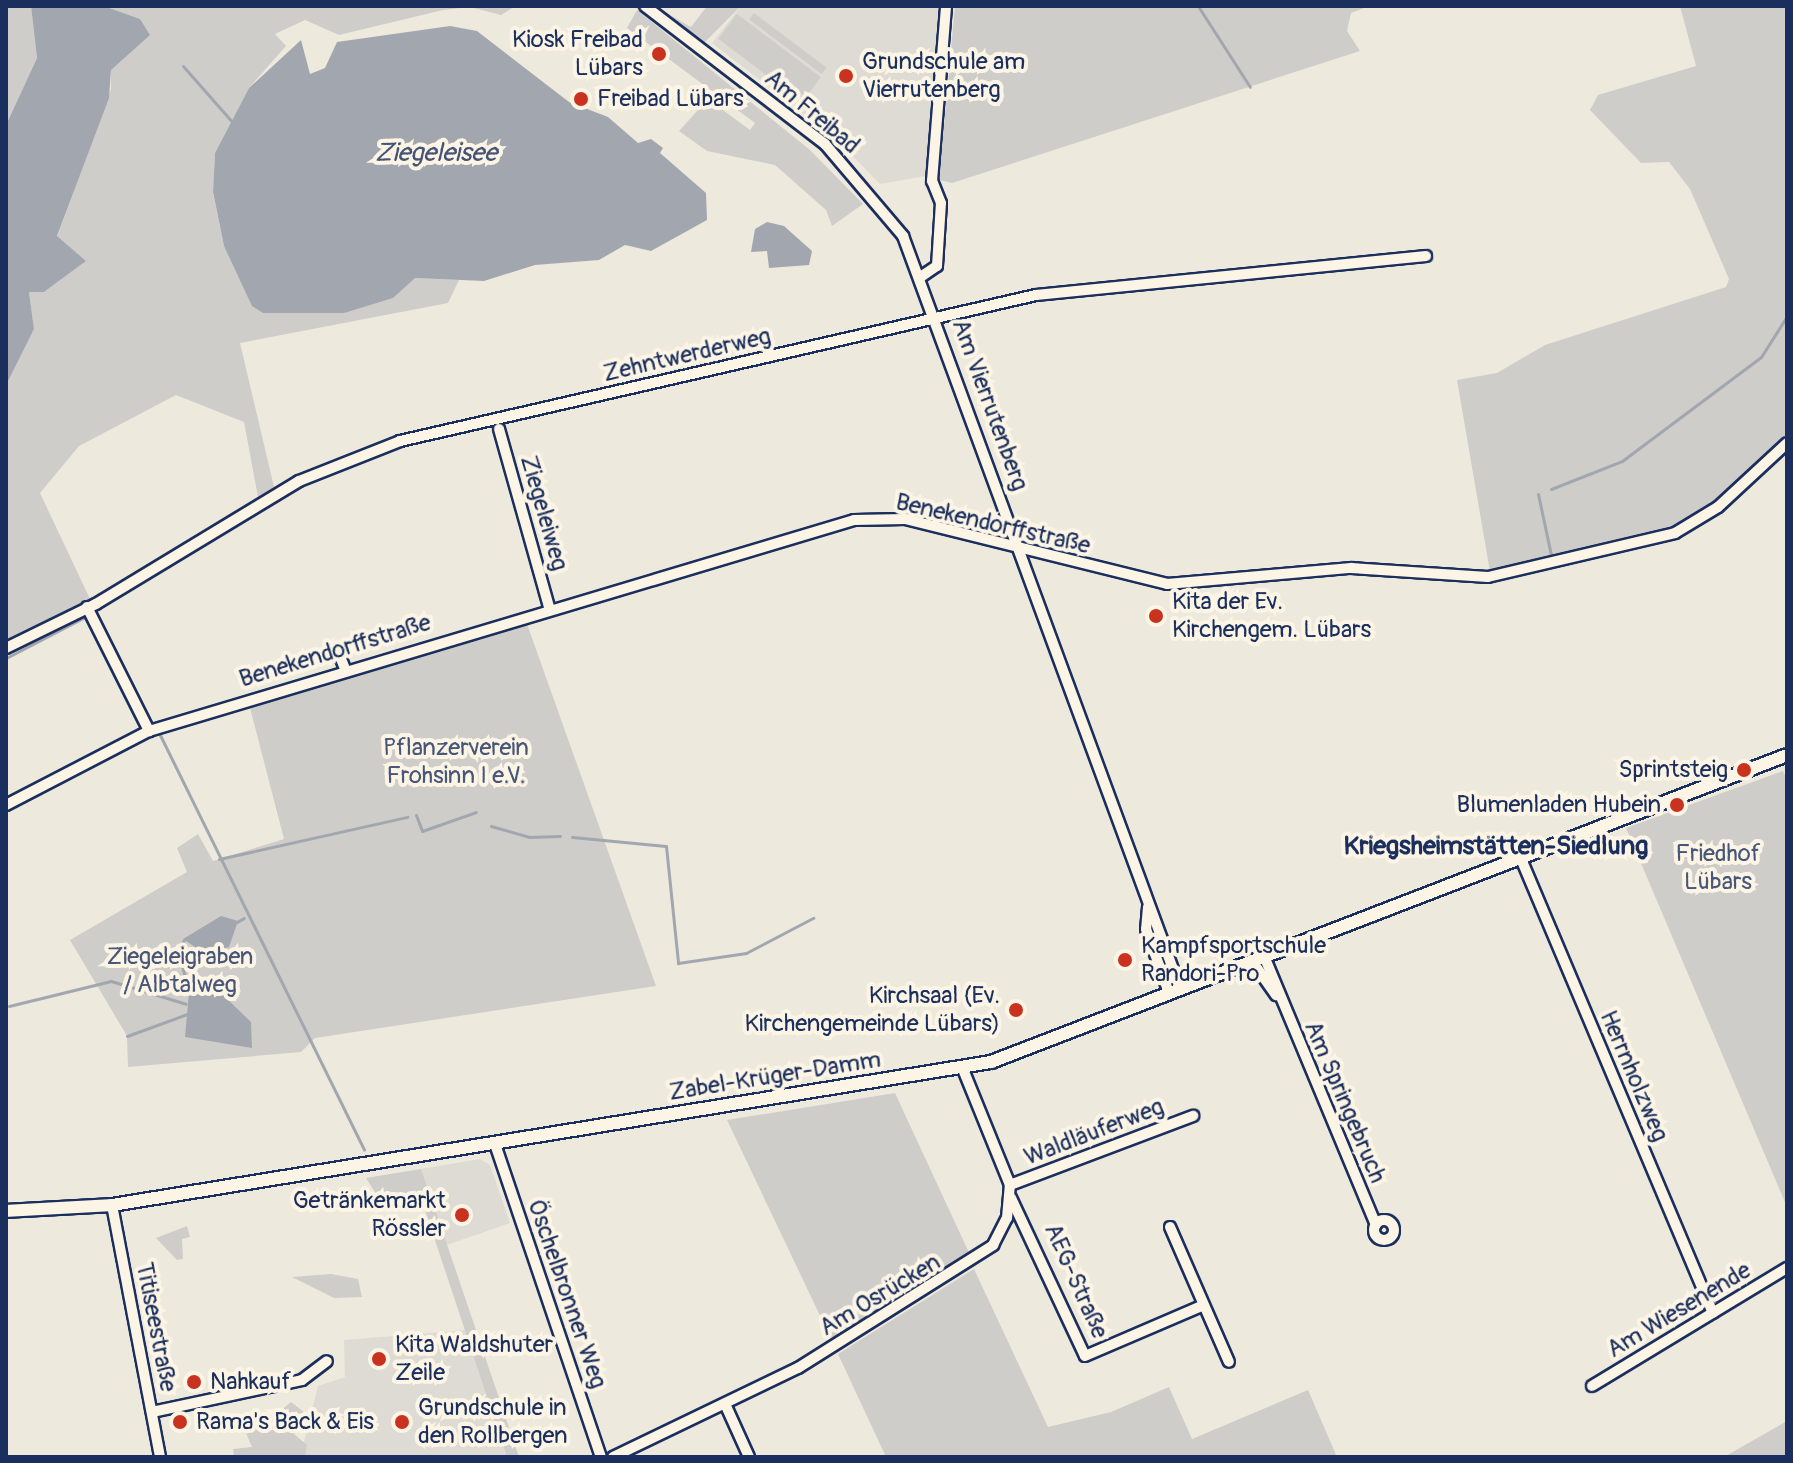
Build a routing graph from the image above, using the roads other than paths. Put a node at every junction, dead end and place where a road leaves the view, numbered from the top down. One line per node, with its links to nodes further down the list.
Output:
1 (645, 6): 4 (street, Am Freibad)
2 (946, 6): 4 (street)
3 (1426, 256): 5 (street, Zehntwerderweg)
4 (922, 276): 5 (street, Am Vierrutenberg)
5 (936, 318): 8 (street, Am Vierrutenberg); 9 (street, Zehntwerderweg)
6 (499, 429): 10 (street, Ziegeleiweg)
7 (1787, 443): 8 (street, Benekendorffstraße)
8 (1023, 552): 10 (street, Benekendorffstraße); 19 (street, Am Vierrutenberg)
9 (87, 607): 11 (street, Zehntwerderweg); 14 (street)
10 (549, 607): 13 (street, Benekendorffstraße)
11 (6, 648)
12 (337, 649): 13 (street)
13 (345, 669): 14 (street, Benekendorffstraße)
14 (149, 731): 16 (street, Benekendorffstraße)
15 (1787, 755): 17 (street, Zabel-Krüger-Damm)
16 (6, 805)
17 (1519, 854): 18 (street, Zabel-Krüger-Damm); 31 (street, Herrnholzweg)
18 (1258, 958): 19 (street, Zabel-Krüger-Damm); 27 (street, Am Springebruch)
19 (1174, 991): 20 (street, Zabel-Krüger-Damm)
20 (962, 1067): 22 (street, Zabel-Krüger-Damm); 23 (street, Am Osrücken)
21 (1193, 1116): 23 (street, Waldläuferweg)
22 (495, 1144): 25 (street, Zabel-Krüger-Damm); 38 (street, Öschelbronner Weg)
23 (1010, 1185): 24 (street, Am Osrücken)
24 (1011, 1198): 30 (street, AEG-Straße); 35 (street, Am Osrücken)
25 (112, 1205): 26 (street, Zabel-Krüger-Damm); 36 (street, Titiseestraße)
26 (6, 1211)
27 (1376, 1225)
28 (1170, 1227): 30 (street)
29 (1787, 1268): 31 (street, Am Wiesenende)
30 (1204, 1305): 33 (street)
31 (1713, 1313): 34 (street, Am Wiesenende)
32 (327, 1361): 36 (street)
33 (1229, 1362)
34 (1592, 1386)
35 (726, 1406): 39 (street, Am Osrücken); 40 (street)
36 (152, 1412): 37 (street, Titiseestraße)
37 (160, 1457)
38 (601, 1457)
39 (613, 1457)
40 (749, 1457)

